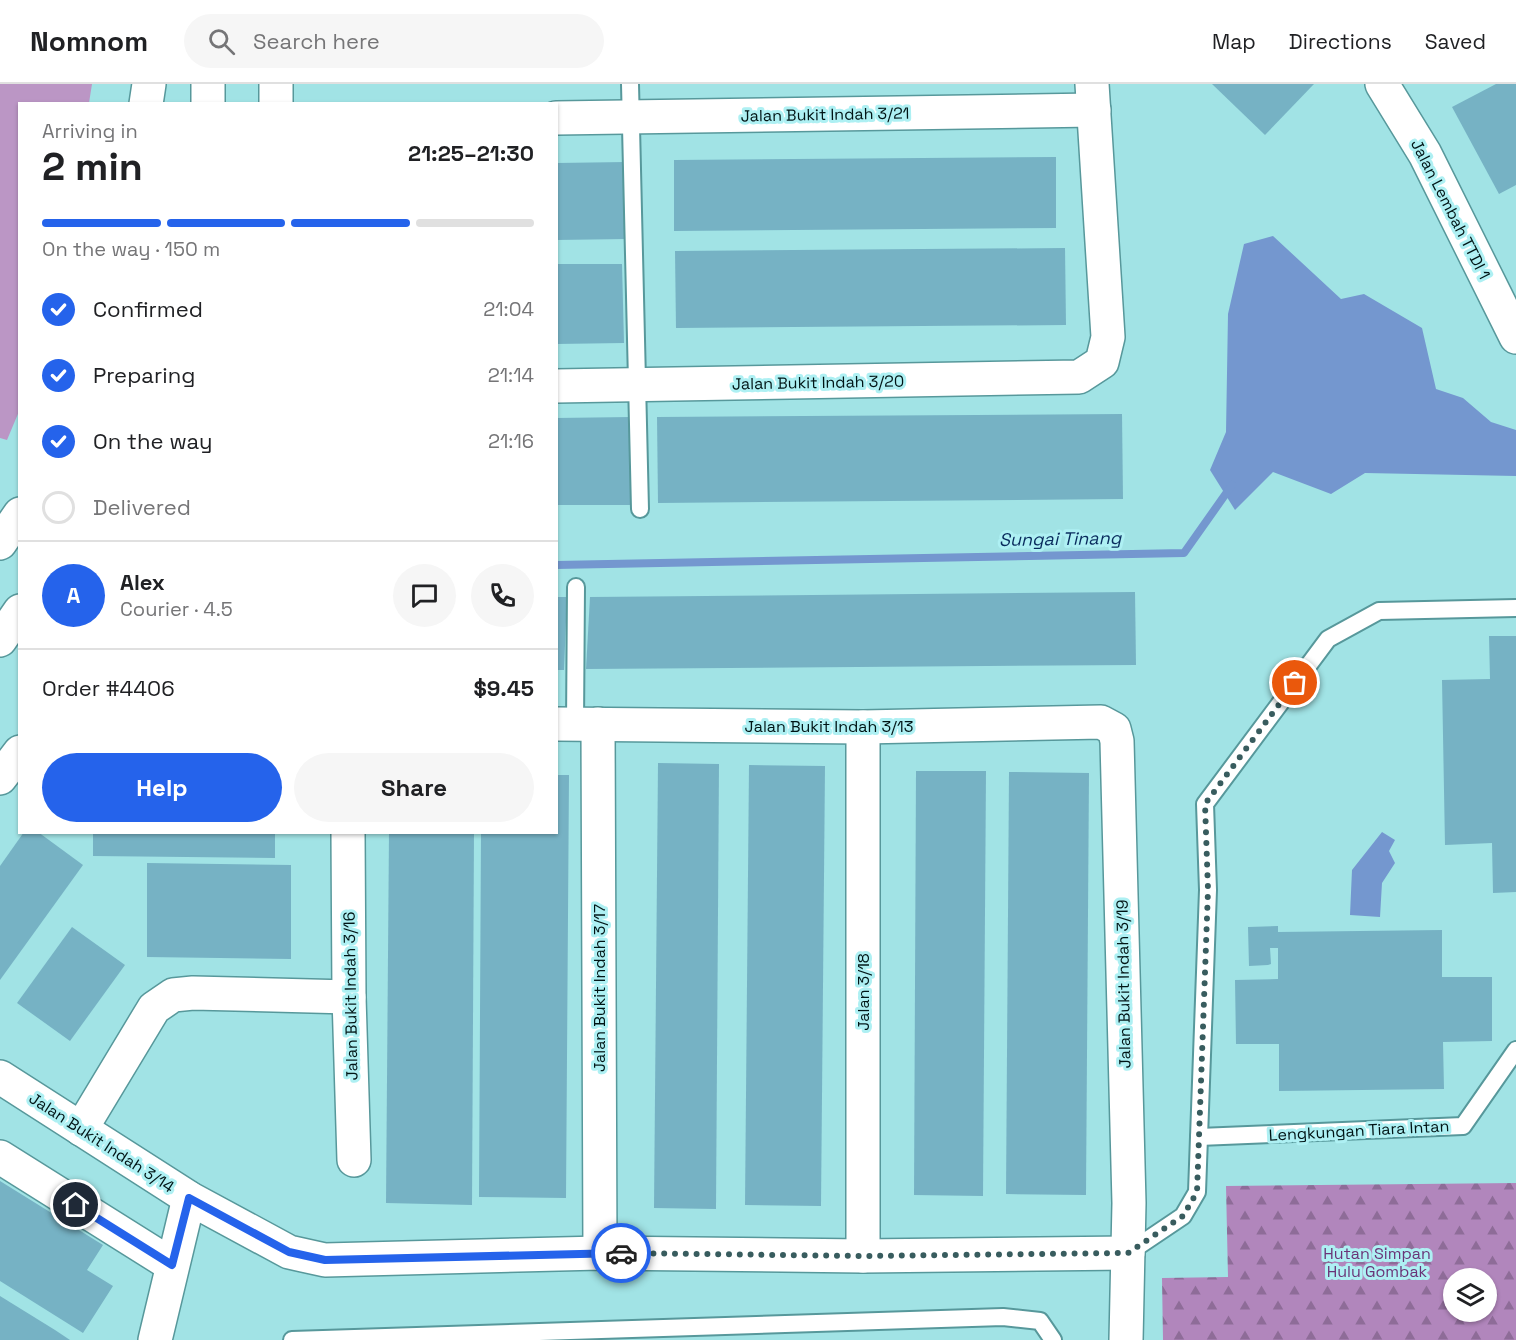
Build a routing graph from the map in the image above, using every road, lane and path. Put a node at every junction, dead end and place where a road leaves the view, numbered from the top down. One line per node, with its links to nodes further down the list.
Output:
1 (149, 84): 7 (street)
2 (208, 84): 8 (street)
3 (276, 84): 9 (street)
4 (630, 84): 10 (lane)
5 (1383, 84): 12 (street, Jalan Lembah TTDI 1)
6 (1093, 97): 10 (street, Jalan Bukit Indah 3/21); 13 (street, Jalan Bukit Indah 3/20)
7 (146, 102)
8 (208, 102)
9 (276, 102)
10 (631, 117): 11 (street, Jalan Bukit Indah 3/21); 13 (lane)
11 (558, 118)
12 (1516, 337)
13 (637, 385): 14 (street, Jalan Bukit Indah 3/20); 15 (lane)
14 (558, 386)
15 (640, 509)
16 (18, 517): 17 (street)
17 (0, 543)
18 (576, 588): 23 (lane)
19 (1516, 608): 32 (lane)
20 (18, 613): 21 (street)
21 (0, 640)
22 (1101, 722): 24 (street, Jalan Bukit Indah 3/13); 37 (street, Jalan Bukit Indah 3/19)
23 (576, 724): 24 (street, Jalan Bukit Indah 3/13); 36 (street, Jalan Bukit Indah 3/17)
24 (863, 727): 38 (street, Jalan 3/18)
25 (18, 755): 26 (street)
26 (0, 778)
27 (348, 834): 28 (street, Jalan Bukit Indah 3/16)
28 (349, 997): 31 (street); 34 (street, Jalan Bukit Indah 3/16)
29 (1516, 1050): 32 (lane, Lengkungan Tiara Intan)
30 (0, 1077): 31 (street, Jalan Bukit Indah 3/14)
31 (81, 1129): 35 (street, Jalan Bukit Indah 3/14)
32 (1199, 1137): 37 (lane)
33 (0, 1157): 39 (street)
34 (354, 1160)
35 (189, 1198): 36 (street, Jalan Bukit Indah 3/14); 39 (street)
36 (600, 1253): 38 (street, Jalan Bukit Indah 3/14)
37 (1128, 1253): 38 (street, Jalan Bukit Indah 3/14); 45 (street, Jalan Bukit Indah 3/19)
38 (862, 1256)
39 (172, 1265): 42 (street)
40 (764, 1332): 41 (lane); 44 (lane)
41 (689, 1334): 43 (lane)
42 (155, 1340)
43 (292, 1340)
44 (1053, 1340)
45 (1126, 1340)

